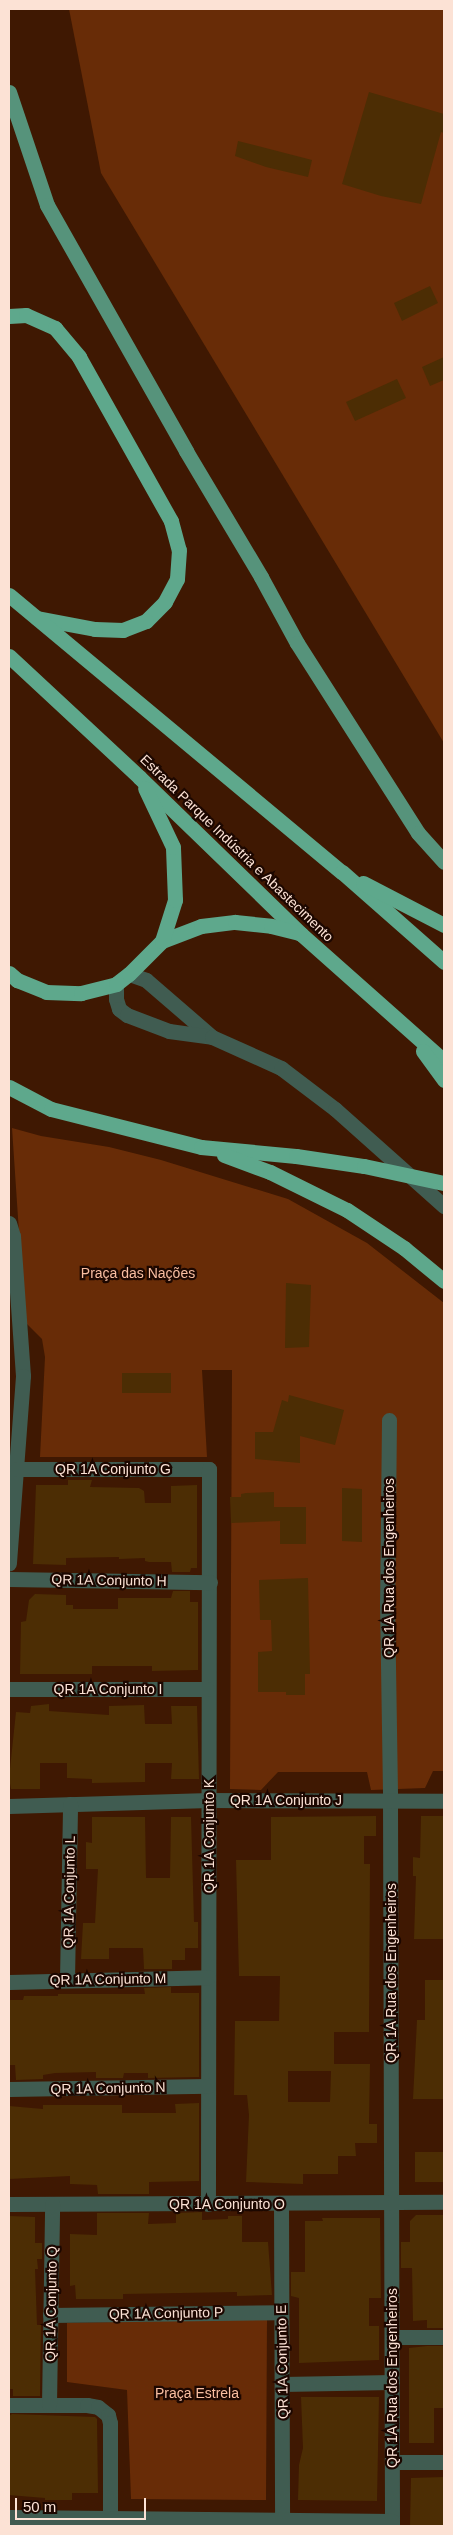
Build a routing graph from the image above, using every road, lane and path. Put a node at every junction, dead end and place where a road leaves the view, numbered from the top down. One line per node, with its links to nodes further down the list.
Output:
1 (9, 92): 7 (main road)
2 (9, 316): 4 (highway)
3 (9, 596): 4 (highway)
4 (34, 618): 8 (highway)
5 (9, 656): 6 (highway, Estrada Parque Indústria e Abastecimento)
6 (139, 777): 10 (highway, Estrada Parque Indústria e Abastecimento); 11 (highway)
7 (444, 862)
8 (342, 872): 9 (highway); 12 (highway)
9 (444, 925)
10 (301, 934): 11 (highway); 16 (highway, Estrada Parque Indústria e Abastecimento)
11 (162, 941): 14 (highway)
12 (444, 962)
13 (9, 973): 15 (highway)
14 (130, 974): 15 (highway); 17 (street)
15 (116, 984): 17 (street)
16 (406, 1028): 18 (highway, Estrada Parque Indústria e Abastecimento); 19 (highway)
17 (212, 1036): 23 (street)
18 (444, 1061)
19 (444, 1080)
20 (9, 1087): 21 (highway)
21 (202, 1147): 22 (highway); 25 (highway)
22 (441, 1182)
23 (444, 1206)
24 (9, 1223): 27 (street)
25 (444, 1281)
26 (389, 1420): 35 (street, QR 1A Rua dos Engenheiros)
27 (17, 1469): 28 (street, QR 1A Conjunto G); 29 (street)
28 (209, 1469): 31 (street, QR 1A Conjunto K)
29 (9, 1563)
30 (9, 1579): 31 (street, QR 1A Conjunto H)
31 (210, 1582): 33 (street, QR 1A Conjunto K)
32 (9, 1689): 33 (street, QR 1A Conjunto I)
33 (207, 1689): 34 (street, QR 1A Conjunto K)
34 (210, 1800): 35 (street, QR 1A Conjunto J); 37 (street, QR 1A Conjunto J); 39 (street, QR 1A Conjunto K)
35 (390, 1801): 36 (street, QR 1A Conjunto J); 44 (street, QR 1A Rua dos Engenheiros)
36 (444, 1801)
37 (70, 1804): 38 (street, QR 1A Conjunto J); 40 (street, QR 1A Conjunto L)
38 (9, 1806)
39 (208, 1977): 40 (street, QR 1A Conjunto M); 42 (street, QR 1A Conjunto K)
40 (67, 1980): 41 (street, QR 1A Conjunto M)
41 (9, 1982)
42 (208, 2086): 43 (street, QR 1A Conjunto N); 49 (street, QR 1A Conjunto K)
43 (9, 2089)
44 (391, 2202): 45 (street, QR 1A Conjunto O); 46 (street, QR 1A Conjunto O); 52 (street, QR 1A Rua dos Engenheiros)
45 (444, 2202)
46 (281, 2203): 49 (street, QR 1A Conjunto O); 50 (street, QR 1A Conjunto E)
47 (9, 2204): 48 (street, QR 1A Conjunto O)
48 (52, 2204): 49 (street, QR 1A Conjunto O); 51 (street, QR 1A Conjunto Q)
49 (208, 2204)
50 (281, 2312): 51 (street, QR 1A Conjunto P); 55 (street, QR 1A Conjunto E)
51 (50, 2315): 56 (street, QR 1A Conjunto Q)
52 (393, 2337): 53 (street); 54 (street, QR 1A Rua dos Engenheiros)
53 (444, 2337)
54 (392, 2382): 55 (street); 58 (street, QR 1A Rua dos Engenheiros)
55 (282, 2384): 65 (street, QR 1A Conjunto E)
56 (49, 2404): 57 (street); 61 (street)
57 (9, 2405)
58 (393, 2462): 59 (street); 64 (street, QR 1A Rua dos Engenheiros)
59 (444, 2462)
60 (9, 2518): 62 (street)
61 (110, 2518): 62 (street); 63 (street)
62 (63, 2522)
63 (169, 2522): 65 (street)
64 (392, 2523): 65 (street)
65 (282, 2524)

